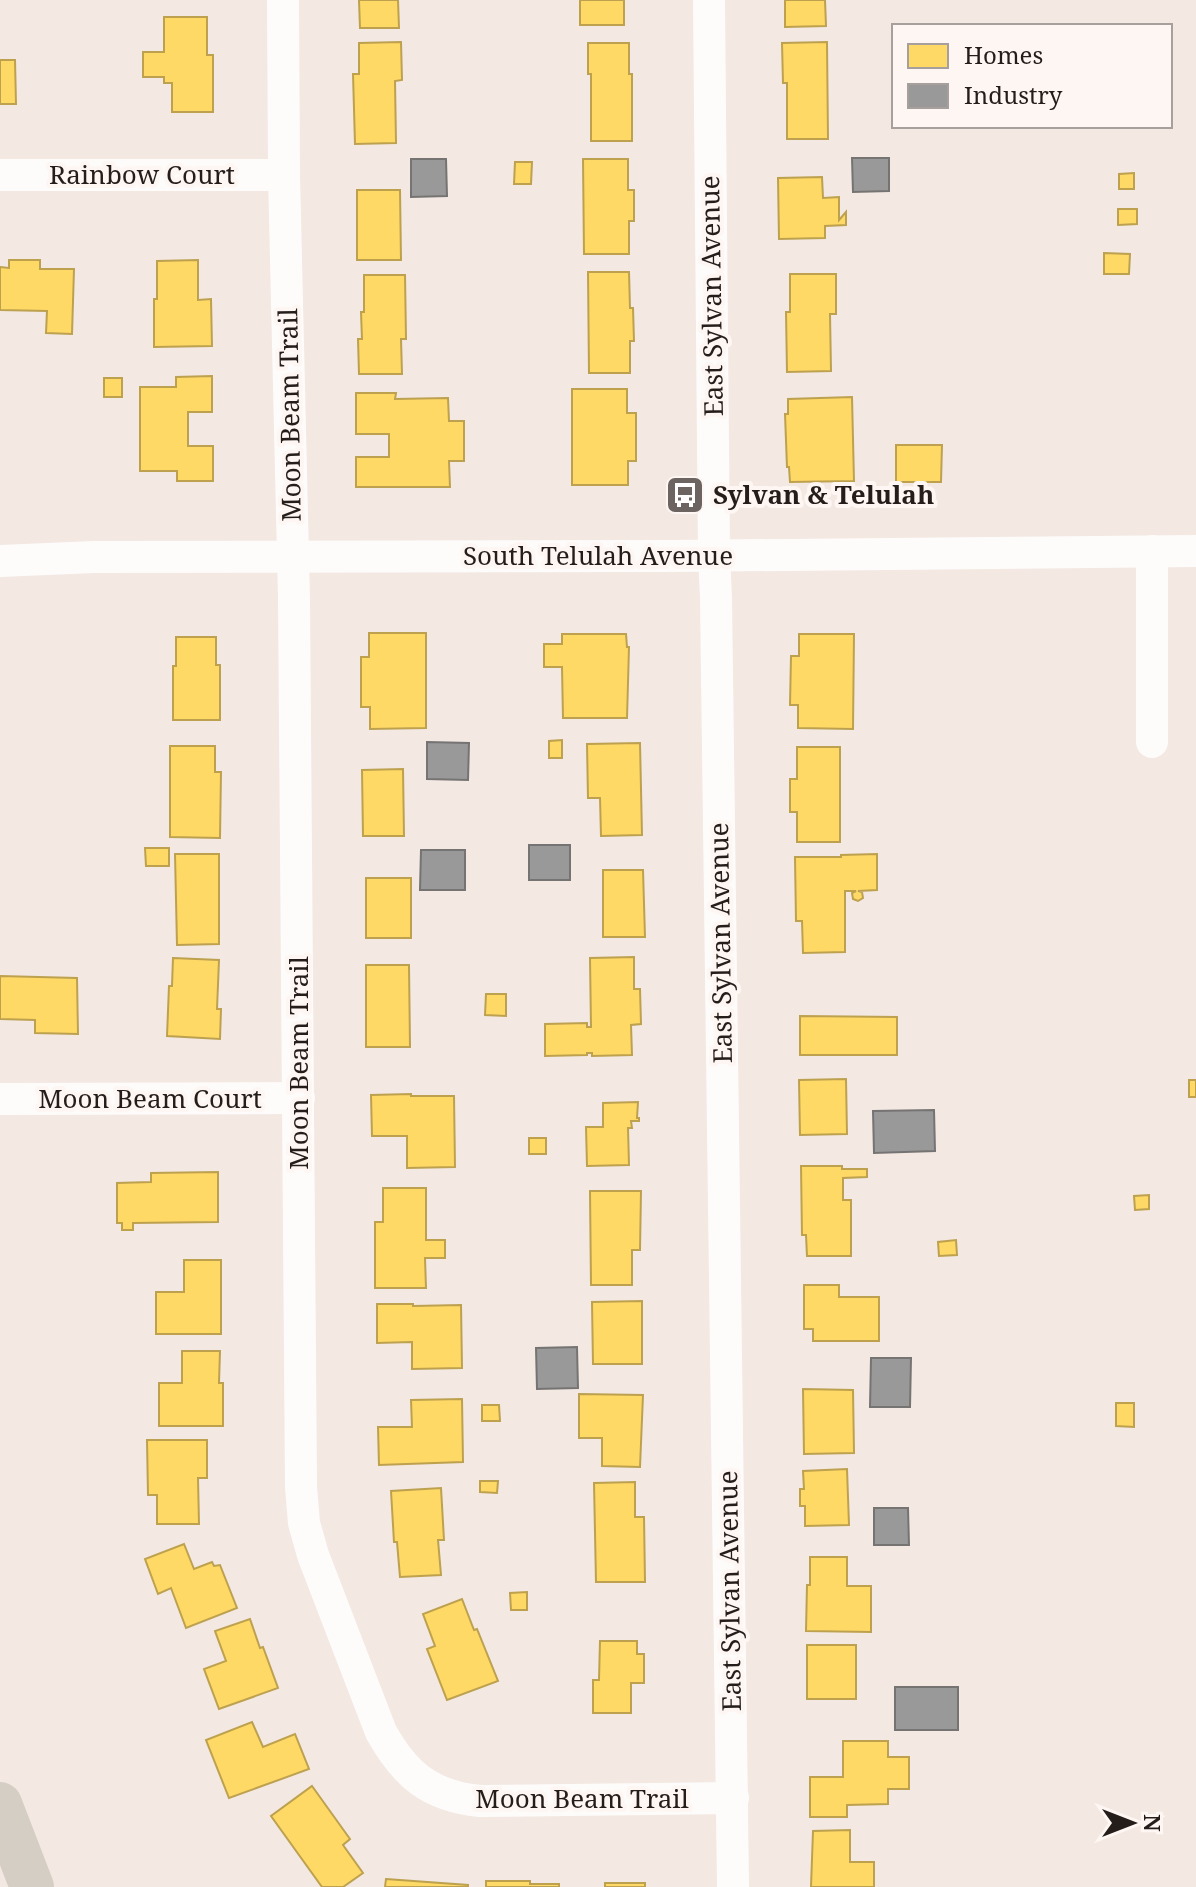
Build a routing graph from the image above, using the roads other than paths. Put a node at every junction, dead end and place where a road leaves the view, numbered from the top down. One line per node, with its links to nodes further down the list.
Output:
1 (283, 0): 4 (street, Moon Beam Trail)
2 (709, 0): 7 (street, East Sylvan Avenue)
3 (0, 175): 4 (street, Rainbow Court)
4 (284, 175): 8 (street, Moon Beam Trail)
5 (1152, 551): 6 (street, South Telulah Avenue); 7 (street, South Telulah Avenue); 10 (street)
6 (1196, 551)
7 (714, 555): 8 (street, South Telulah Avenue); 13 (street, East Sylvan Avenue)
8 (292, 556): 9 (street, South Telulah Avenue); 11 (street, Moon Beam Trail)
9 (0, 561)
10 (1152, 742)
11 (299, 1098): 12 (street, Moon Beam Court); 13 (street, Moon Beam Trail)
12 (0, 1099)
13 (733, 1798): 16 (street, East Sylvan Avenue)
14 (0, 1804): 15 (highway)
15 (32, 1887)
16 (733, 1887)

